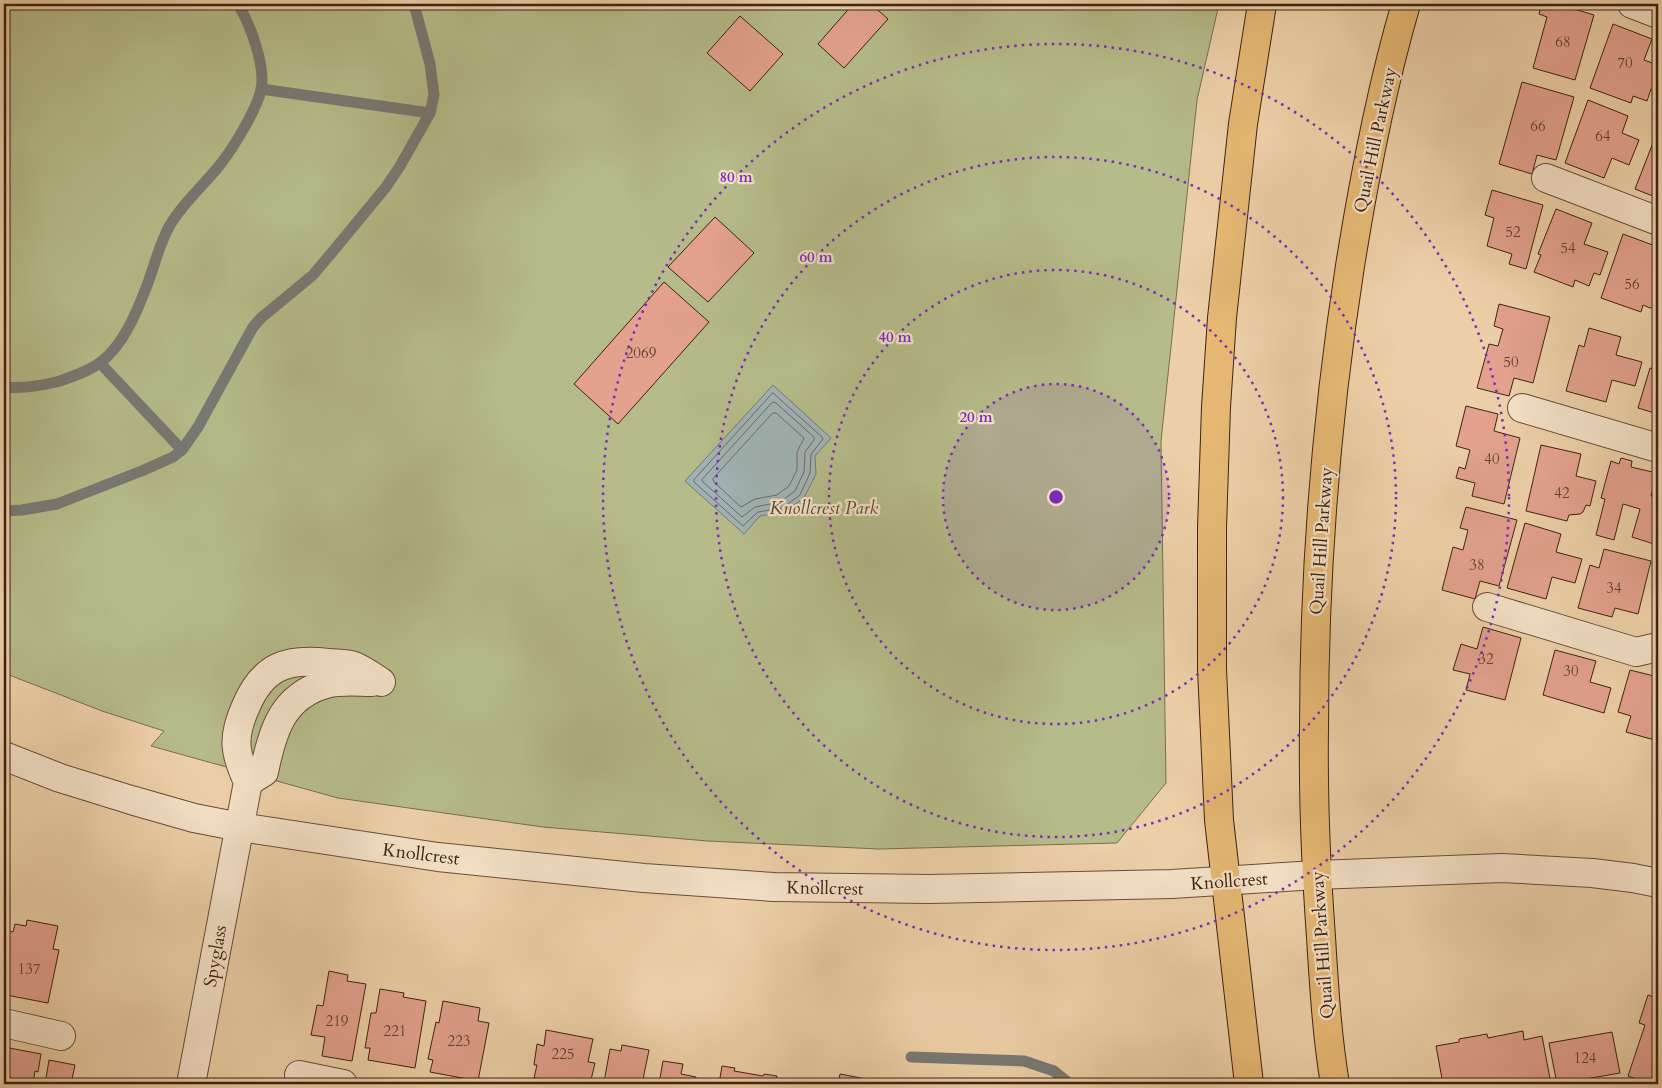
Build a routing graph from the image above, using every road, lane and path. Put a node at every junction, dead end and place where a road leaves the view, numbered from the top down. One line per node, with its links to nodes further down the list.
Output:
1 (1262, 4): 15 (main road)
2 (1406, 4): 14 (main road, Quail Hill Parkway)
3 (1632, 4): 4 (street)
4 (1658, 14)
5 (1546, 178): 6 (street)
6 (1658, 221)
7 (1522, 408): 8 (street)
8 (1658, 448)
9 (1487, 607): 10 (street)
10 (1658, 648)
11 (4, 756): 13 (street, Knollcrest)
12 (248, 782): 12 (street); 13 (street, Spyglass)
13 (240, 828): 15 (street, Knollcrest); 20 (street, Spyglass)
14 (1316, 875): 15 (street, Knollcrest); 16 (street, Knollcrest); 23 (main road, Quail Hill Parkway)
15 (1226, 881): 22 (main road)
16 (1658, 883)
17 (4, 1023): 18 (street)
18 (61, 1036)
19 (299, 1075): 21 (street)
20 (191, 1084)
21 (343, 1084)
22 (1249, 1084)
23 (1335, 1084)

